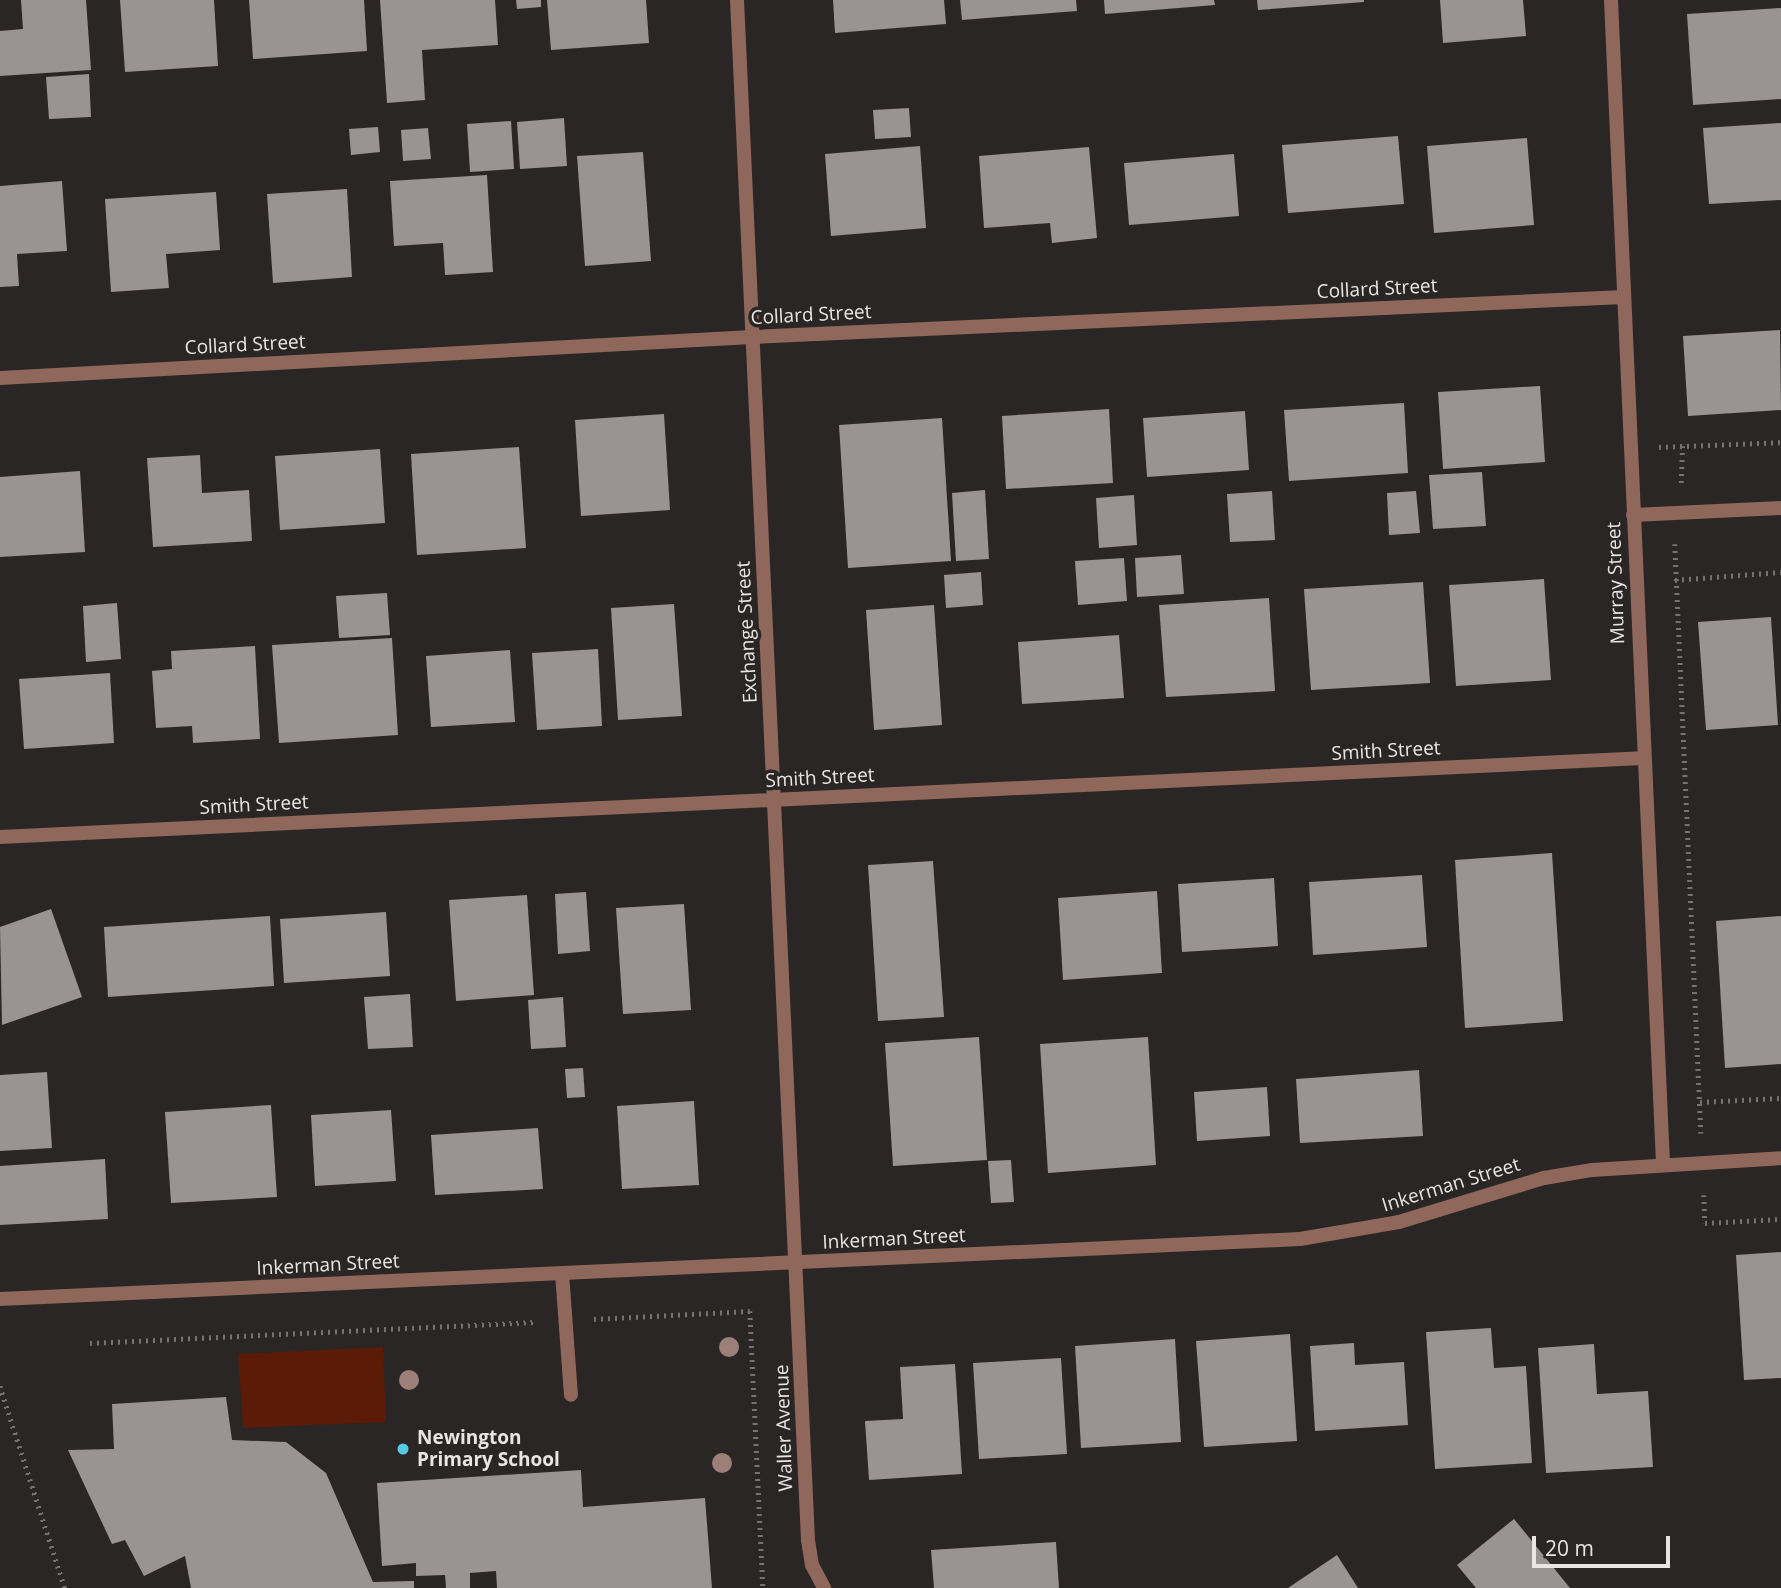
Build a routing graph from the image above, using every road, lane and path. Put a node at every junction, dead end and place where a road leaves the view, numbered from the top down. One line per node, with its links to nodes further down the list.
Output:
1 (737, 0): 4 (street, Exchange Street)
2 (1611, 0): 3 (street, Murray Street)
3 (1624, 297): 4 (street, Collard Street); 8 (street, Murray Street)
4 (752, 337): 5 (street, Collard Street); 15 (street, Exchange Street)
5 (0, 378)
6 (1781, 442): 7 (path)
7 (1682, 446): 8 (path); 10 (path)
8 (1630, 448): 11 (street, Murray Street)
9 (1781, 508): 10 (street)
10 (1678, 514): 11 (street); 13 (path)
11 (1633, 515): 14 (street, Murray Street)
12 (1781, 572): 13 (path)
13 (1675, 580): 17 (path)
14 (1642, 758): 15 (street, Smith Street); 19 (street, Murray Street)
15 (774, 800): 16 (street, Smith Street); 22 (street, Exchange Street)
16 (0, 837)
17 (1781, 1098)
18 (1781, 1158): 19 (street, Inkerman Street)
19 (1662, 1165): 22 (street, Inkerman Street)
20 (1781, 1219): 21 (path)
21 (1705, 1223)
22 (796, 1263): 23 (street, Inkerman Street); 31 (street, Waller Avenue)
23 (562, 1273): 24 (street, Inkerman Street); 25 (street)
24 (0, 1299)
25 (566, 1320): 26 (path); 28 (street); 30 (path)
26 (90, 1343)
27 (0, 1386): 29 (path)
28 (571, 1395)
29 (65, 1588)
30 (763, 1588)
31 (824, 1588)

